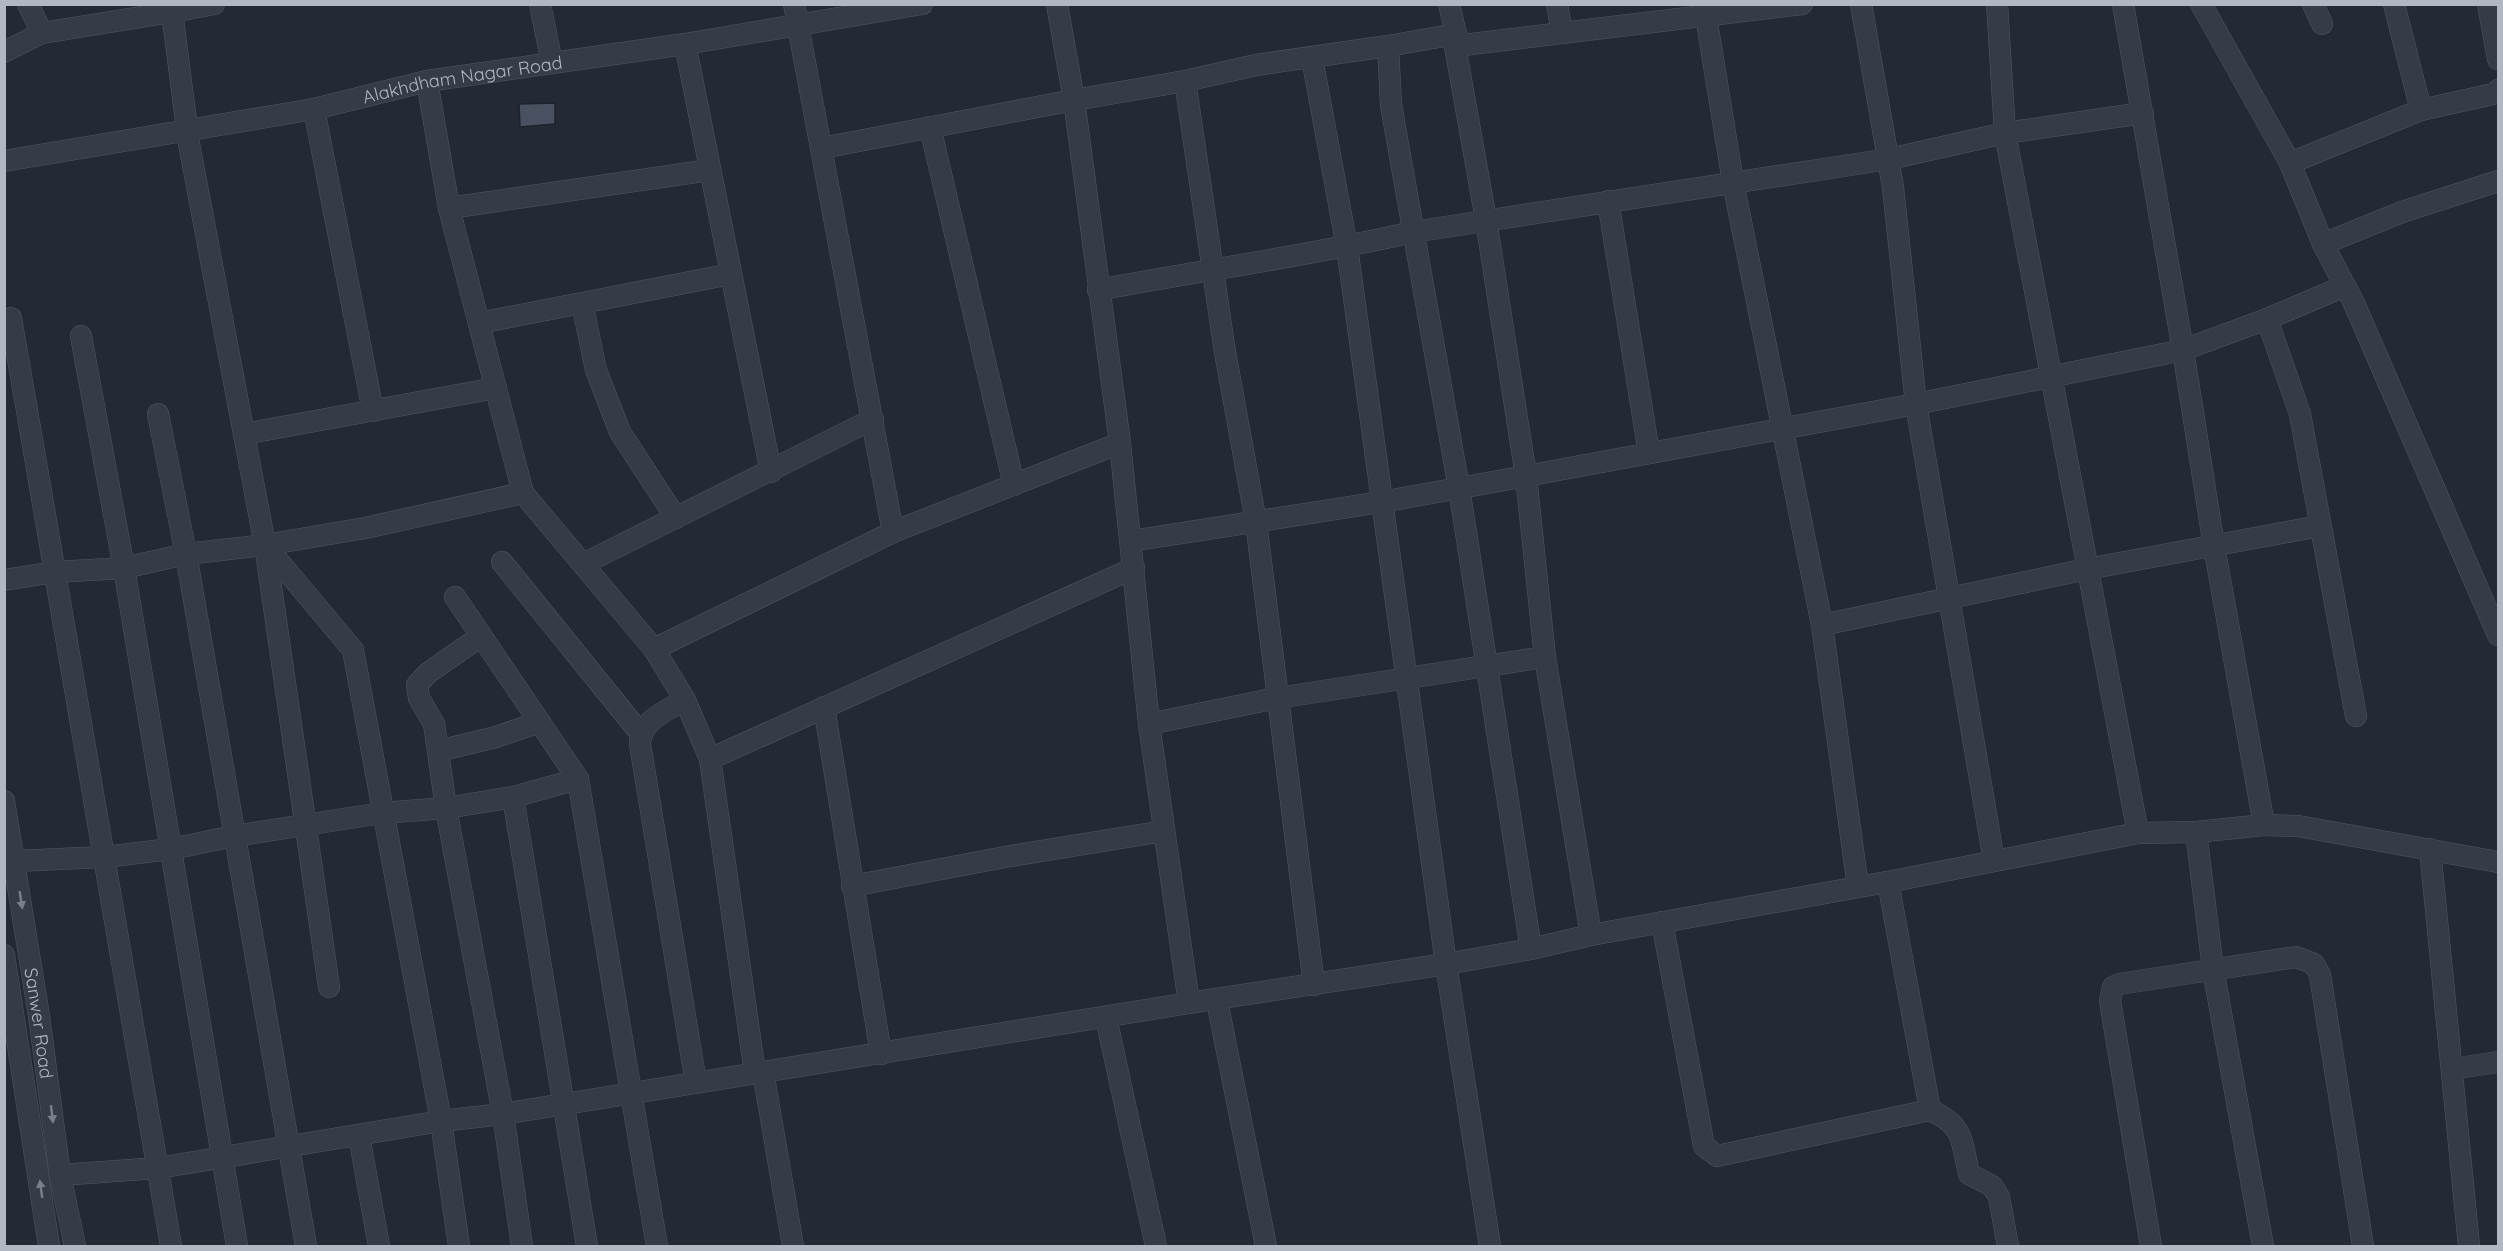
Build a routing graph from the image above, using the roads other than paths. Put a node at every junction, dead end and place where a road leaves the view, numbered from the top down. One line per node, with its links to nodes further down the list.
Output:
1 (28, 4): 21 (street)
2 (214, 4): 17 (street)
3 (540, 4): 29 (street)
4 (922, 4): 19 (street, Alakhdham Nagar Road)
5 (1057, 4): 33 (street)
6 (1449, 4): 23 (street)
7 (1557, 4): 22 (street)
8 (1802, 4): 16 (street)
9 (1862, 4): 41 (street)
10 (1997, 4): 39 (street)
11 (2123, 4): 36 (street)
12 (2201, 4): 43 (street)
13 (2313, 4): 20 (street)
14 (2394, 4): 35 (street)
15 (2488, 4): 28 (street)
16 (1764, 7): 18 (street)
17 (177, 9): 21 (street); 38 (street)
18 (1705, 10): 22 (street); 46 (street)
19 (796, 15): 24 (street, Alakhdham Nagar Road); 40 (street)
20 (2322, 24)
21 (42, 33): 26 (street)
22 (1562, 33): 23 (street)
23 (1456, 40): 25 (street); 49 (street)
24 (685, 44): 29 (street, Alakhdham Nagar Road); 44 (street)
25 (1388, 46): 27 (street); 50 (street)
26 (4, 52)
27 (1312, 58): 31 (street); 52 (street)
28 (2499, 59)
29 (552, 63): 30 (street, Alakhdham Nagar Road)
30 (427, 81): 34 (street, Alakhdham Nagar Road); 48 (street)
31 (1185, 81): 33 (street); 53 (street)
32 (2499, 90): 35 (street)
33 (1074, 100): 37 (street); 56 (street)
34 (314, 109): 38 (street, Alakhdham Nagar Road); 66 (street)
35 (2421, 110): 43 (street)
36 (2143, 113): 39 (street); 62 (street)
37 (930, 127): 40 (street); 75 (street)
38 (188, 131): 42 (street, Alakhdham Nagar Road); 70 (street)
39 (2005, 133): 41 (street); 63 (street)
40 (822, 148): 68 (street)
41 (1889, 159): 46 (street); 65 (street)
42 (4, 161)
43 (2290, 163): 51 (street)
44 (710, 170): 48 (street); 54 (street)
45 (2499, 181): 51 (street)
46 (1733, 182): 47 (street); 69 (street)
47 (1608, 201): 49 (street); 72 (street)
48 (449, 208): 60 (street)
49 (1486, 220): 50 (street); 74 (street)
50 (1413, 232): 52 (street); 76 (street)
51 (2323, 244): 55 (street)
52 (1347, 247): 53 (street); 78 (street)
53 (1214, 268): 56 (street); 80 (street)
54 (731, 274): 57 (street); 73 (street)
55 (2345, 286): 59 (street); 97 (street)
56 (1098, 290): 71 (street)
57 (582, 303): 60 (street); 79 (street)
58 (11, 318): 92 (street)
59 (2267, 319): 62 (street); 81 (street)
60 (479, 323): 64 (street)
61 (81, 336): 89 (street)
62 (2183, 350): 63 (street); 85 (street)
63 (2051, 377): 65 (street); 91 (street)
64 (496, 388): 66 (street); 77 (street)
65 (1916, 404): 69 (street); 95 (street)
66 (373, 411): 70 (street)
67 (158, 414): 86 (street)
68 (873, 419): 73 (street); 82 (street)
69 (1784, 429): 72 (street); 96 (street)
70 (244, 434): 84 (street)
71 (1120, 443): 75 (street); 83 (street)
72 (1649, 453): 74 (street)
73 (771, 472): 79 (street)
74 (1526, 476): 76 (street); 100 (street)
75 (1014, 485): 82 (street)
76 (1459, 488): 78 (street); 101 (street)
77 (523, 493): 84 (street); 88 (street)
78 (1381, 502): 80 (street); 102 (street)
79 (676, 518): 88 (street)
80 (1256, 522): 83 (street); 103 (street)
81 (2320, 526): 85 (street); 106 (street)
82 (893, 532): 99 (street)
83 (1131, 541): 90 (street)
84 (265, 546): 86 (street); 116 (street); 117 (street)
85 (2214, 546): 91 (street); 118 (street)
86 (186, 554): 89 (street); 122 (street)
87 (502, 562): 109 (street)
88 (583, 564): 99 (street)
89 (124, 568): 92 (street); 123 (street)
90 (1134, 568): 105 (street); 108 (street)
91 (2087, 569): 95 (street); 121 (street)
92 (55, 572): 93 (street); 125 (street)
93 (4, 580)
94 (455, 597): 98 (street)
95 (1947, 600): 96 (street); 127 (street)
96 (1822, 625): 131 (street)
97 (2499, 635)
98 (481, 636): 107 (street); 110 (street)
99 (654, 649): 104 (street)
100 (1545, 657): 101 (street); 133 (street)
101 (1489, 667): 102 (street); 134 (street)
102 (1407, 678): 103 (street); 136 (street)
103 (1277, 698): 108 (street); 138 (street)
104 (685, 699): 109 (street); 111 (street)
105 (824, 707): 111 (street); 130 (street)
106 (2356, 716)
107 (540, 722): 110 (street); 112 (street)
108 (1149, 724): 119 (street)
109 (640, 733): 148 (street)
110 (438, 751): 115 (street)
111 (710, 759): 147 (street)
112 (578, 779): 113 (street); 149 (street)
113 (513, 796): 115 (street); 150 (street)
114 (4, 801): 126 (street, Sanwer Road)
115 (446, 808): 116 (street); 152 (street)
116 (382, 813): 117 (street); 153 (street)
117 (306, 825): 122 (street); 139 (street)
118 (2264, 825): 120 (street); 124 (street)
119 (1164, 831): 130 (street); 141 (street)
120 (2196, 832): 121 (street); 137 (street)
121 (2138, 833): 127 (street)
122 (234, 836): 123 (street); 155 (street)
123 (171, 849): 125 (street); 156 (street)
124 (2430, 849): 128 (street); 146 (street)
125 (104, 857): 126 (street); 157 (street)
126 (15, 861): 158 (street, Sanwer Road, one-way to 158)
127 (1994, 861): 129 (street)
128 (2497, 867)
129 (1888, 882): 131 (street); 151 (street)
130 (852, 886): 144 (street)
131 (1858, 887): 132 (street)
132 (1662, 922): 133 (street); 151 (street)
133 (1591, 935): 134 (street)
134 (1531, 949): 136 (street)
135 (4, 955): 143 (street, Sanwer Road)
136 (1446, 964): 138 (street); 172 (street)
137 (2213, 969): 174 (street); 175 (street); 176 (street)
138 (1314, 985): 140 (street)
139 (329, 987)
140 (1217, 1000): 141 (street); 171 (street)
141 (1189, 1003): 142 (street)
142 (1106, 1018): 144 (street); 170 (street)
143 (10, 1021): 159 (street, Sanwer Road, one-way to 143)
144 (880, 1054): 147 (street)
145 (2499, 1062): 146 (street)
146 (2452, 1069): 177 (street)
147 (759, 1073): 148 (street); 169 (street)
148 (696, 1083): 149 (street)
149 (630, 1093): 150 (street); 168 (street)
150 (565, 1104): 152 (street); 167 (street)
151 (1930, 1110): 173 (street)
152 (503, 1113): 153 (street); 166 (street)
153 (441, 1121): 154 (street); 165 (street)
154 (359, 1136): 155 (street); 164 (street)
155 (290, 1147): 156 (street); 163 (street)
156 (223, 1158): 157 (street); 162 (street)
157 (158, 1168): 158 (street); 161 (street)
158 (60, 1175): 160 (street, Sanwer Road)
159 (49, 1246)
160 (75, 1246)
161 (171, 1246)
162 (237, 1246)
163 (306, 1246)
164 (379, 1246)
165 (459, 1246)
166 (522, 1246)
167 (587, 1246)
168 (657, 1246)
169 (793, 1246)
170 (1156, 1246)
171 (1266, 1246)
172 (1490, 1246)
173 (2008, 1246)
174 (2151, 1246)
175 (2263, 1246)
176 (2363, 1246)
177 (2469, 1246)

